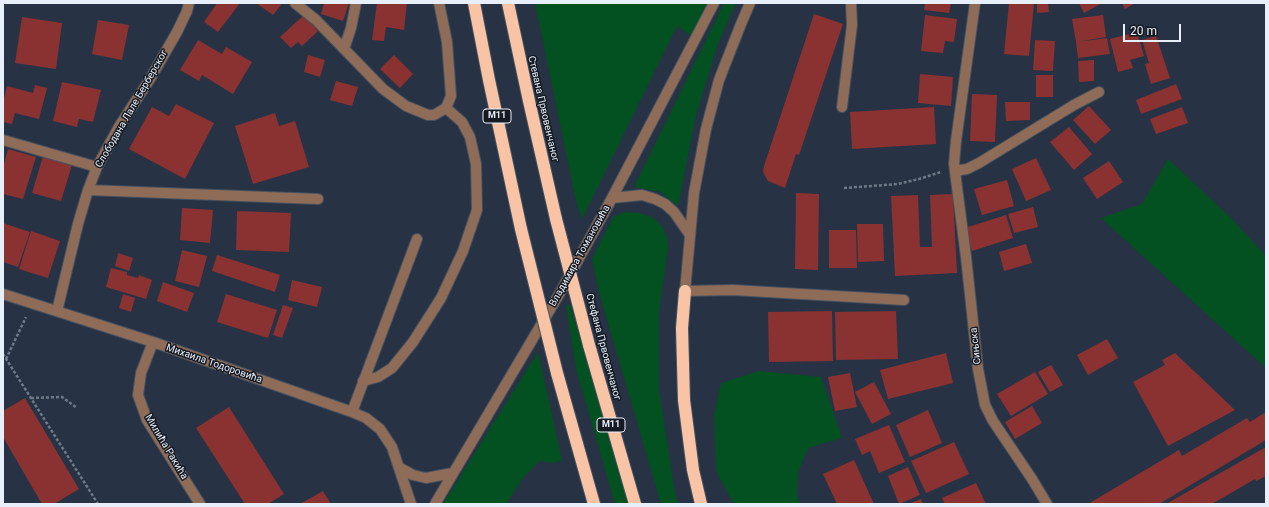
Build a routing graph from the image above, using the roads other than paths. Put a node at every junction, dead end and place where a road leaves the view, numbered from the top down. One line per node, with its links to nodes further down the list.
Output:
1 (190, 3): 16 (street, Слободана Лале Берберског)
2 (295, 3): 11 (street)
3 (356, 3): 11 (street)
4 (439, 3): 14 (street)
5 (474, 3): 36 (highway, M11, bridge)
6 (508, 3): 21 (highway, Стевана Првовенчаног / M11)
7 (714, 3): 19 (street, Владимира Томановића)
8 (750, 3): 22 (street)
9 (851, 3): 13 (street)
10 (975, 3): 17 (street, Сињска)
11 (344, 49): 14 (street)
12 (1099, 92): 17 (street)
13 (842, 107)
14 (446, 108): 29 (street)
15 (3, 140): 16 (street)
16 (97, 167): 18 (street, Слободана Лале Берберског)
17 (955, 168): 39 (street, Сињска)
18 (88, 190): 20 (street); 27 (street, Слободана Лале Берберског)
19 (612, 198): 22 (street); 32 (street, Владимира Томановића)
20 (318, 199)
21 (556, 219): 37 (highway, Стефана Првовенчаног / M11, bridge)
22 (690, 235): 24 (street)
23 (417, 239): 29 (street)
24 (685, 291): 26 (street); 38 (highway)
25 (3, 294): 27 (street, Михаила Тодоровића)
26 (904, 300)
27 (58, 311): 28 (street, Михаила Тодоровића)
28 (153, 342): 30 (street, Михаила Тодоровића); 33 (street, Милића Ракића)
29 (363, 381): 30 (street)
30 (352, 412): 31 (street, Михаила Тодоровића)
31 (400, 468): 32 (street); 34 (street)
32 (453, 473): 35 (street, Владимира Томановића)
33 (200, 504)
34 (411, 504)
35 (435, 504)
36 (594, 504)
37 (635, 504)
38 (701, 504)
39 (1047, 504)

